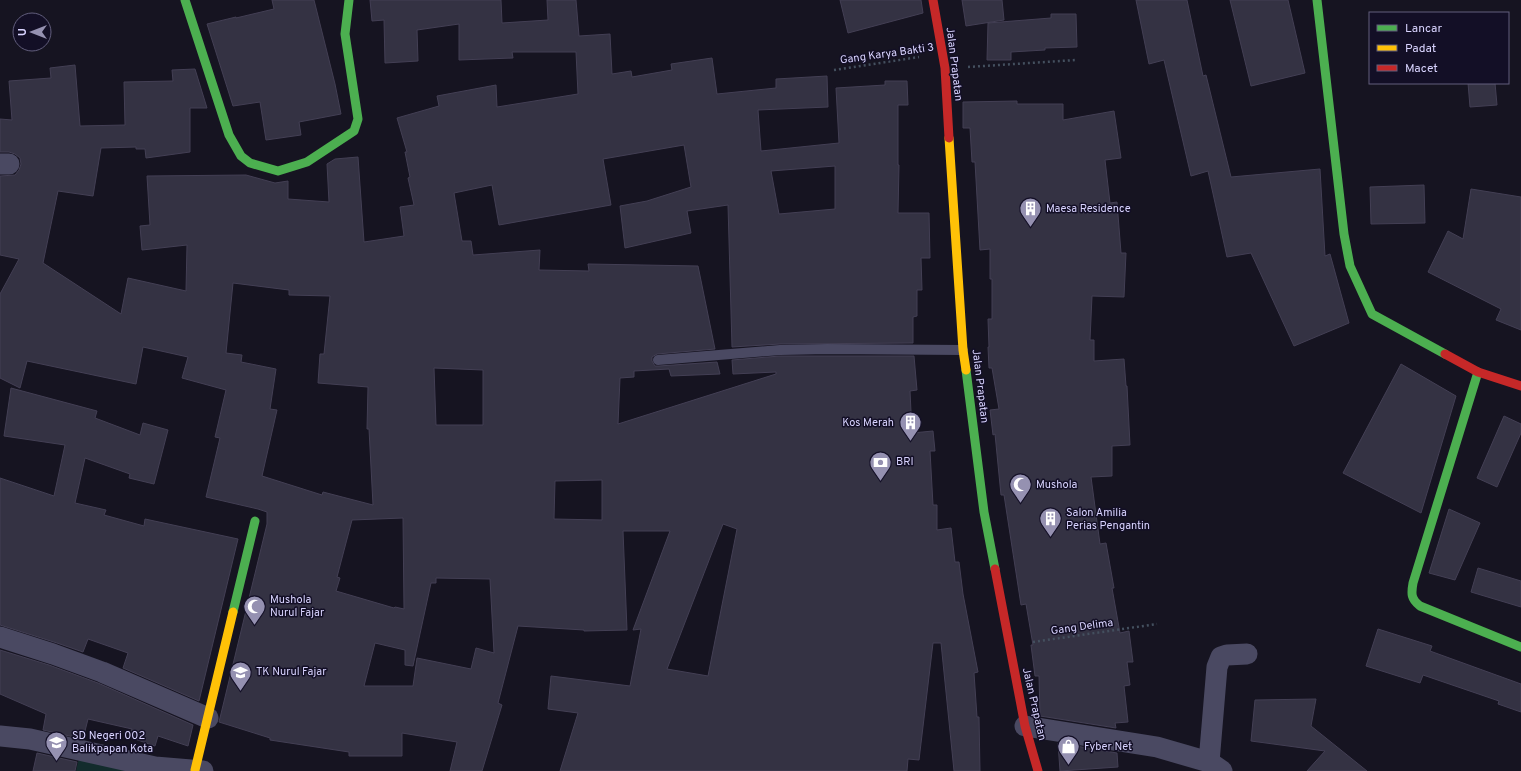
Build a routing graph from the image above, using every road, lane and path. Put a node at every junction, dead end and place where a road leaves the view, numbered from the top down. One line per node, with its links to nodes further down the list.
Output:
1 (184, 0): 2 (street)
2 (349, 0)
3 (933, 0): 5 (street, Jalan Prapatan)
4 (1318, 0): 11 (street)
5 (943, 54): 7 (street, Jalan Prapatan); 8 (path, Gang Karya Bakti 3)
6 (1076, 60): 7 (path)
7 (945, 68): 9 (street, Jalan Prapatan)
8 (834, 70)
9 (963, 350): 10 (lane); 16 (street, Jalan Prapatan)
10 (658, 360)
11 (1478, 372): 12 (street); 17 (street)
12 (1521, 386)
13 (255, 522): 19 (street)
14 (1157, 624): 16 (path, Gang Delima)
15 (0, 637): 19 (street)
16 (1008, 646): 20 (street, Jalan Prapatan)
17 (1521, 647)
18 (1247, 654): 22 (street)
19 (208, 718): 23 (street)
20 (1025, 726): 22 (street); 24 (street, Jalan Prapatan)
21 (0, 736): 23 (street)
22 (1216, 766)
23 (197, 771)
24 (1038, 771)

